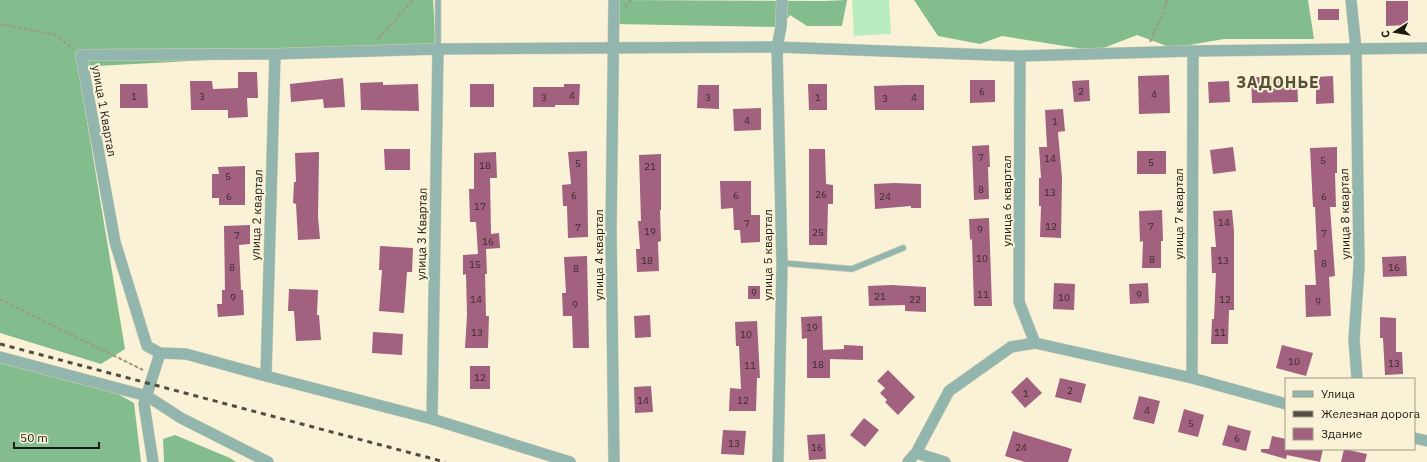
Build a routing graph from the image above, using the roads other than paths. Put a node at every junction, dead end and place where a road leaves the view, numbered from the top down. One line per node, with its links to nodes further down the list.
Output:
1 (438, 0): 8 (lane)
2 (614, 0): 5 (street, улица 4 квартал)
3 (782, 0): 6 (street, улица 5 квартал)
4 (1351, 0): 9 (street, улица 8 квартал)
5 (614, 48): 6 (street, улица 1 Квартал); 8 (street, улица 1 Квартал); 30 (street, улица 4 квартал)
6 (777, 48): 12 (street, улица 1 Квартал); 14 (street, улица 5 квартал)
7 (1427, 48): 9 (street, улица 1 Квартал)
8 (438, 49): 11 (street, улица 1 Квартал); 23 (street, улица 3 Квартал)
9 (1356, 49): 10 (street, улица 1 Квартал); 20 (street, улица 8 квартал)
10 (1193, 51): 12 (street, улица 1 Квартал); 19 (street, улица 7 квартал)
11 (275, 54): 16 (street, улица 1 Квартал); 18 (street, улица 2 квартал)
12 (1020, 56): 15 (street, улица 6 квартал)
13 (903, 248): 14 (lane)
14 (782, 262): 31 (street, улица 5 квартал)
15 (1035, 343): 19 (street); 26 (street)
16 (160, 353): 18 (street); 21 (street)
17 (0, 357): 21 (street)
18 (266, 376): 23 (street)
19 (1192, 378): 22 (street)
20 (1357, 378)
21 (147, 396): 27 (street); 28 (street)
22 (1285, 404)
23 (432, 419): 29 (street)
24 (1415, 438): 25 (street)
25 (1427, 441)
26 (916, 453): 32 (street); 33 (street)
27 (153, 462)
28 (268, 462)
29 (570, 462)
30 (614, 462)
31 (778, 462)
32 (908, 462)
33 (945, 462)

